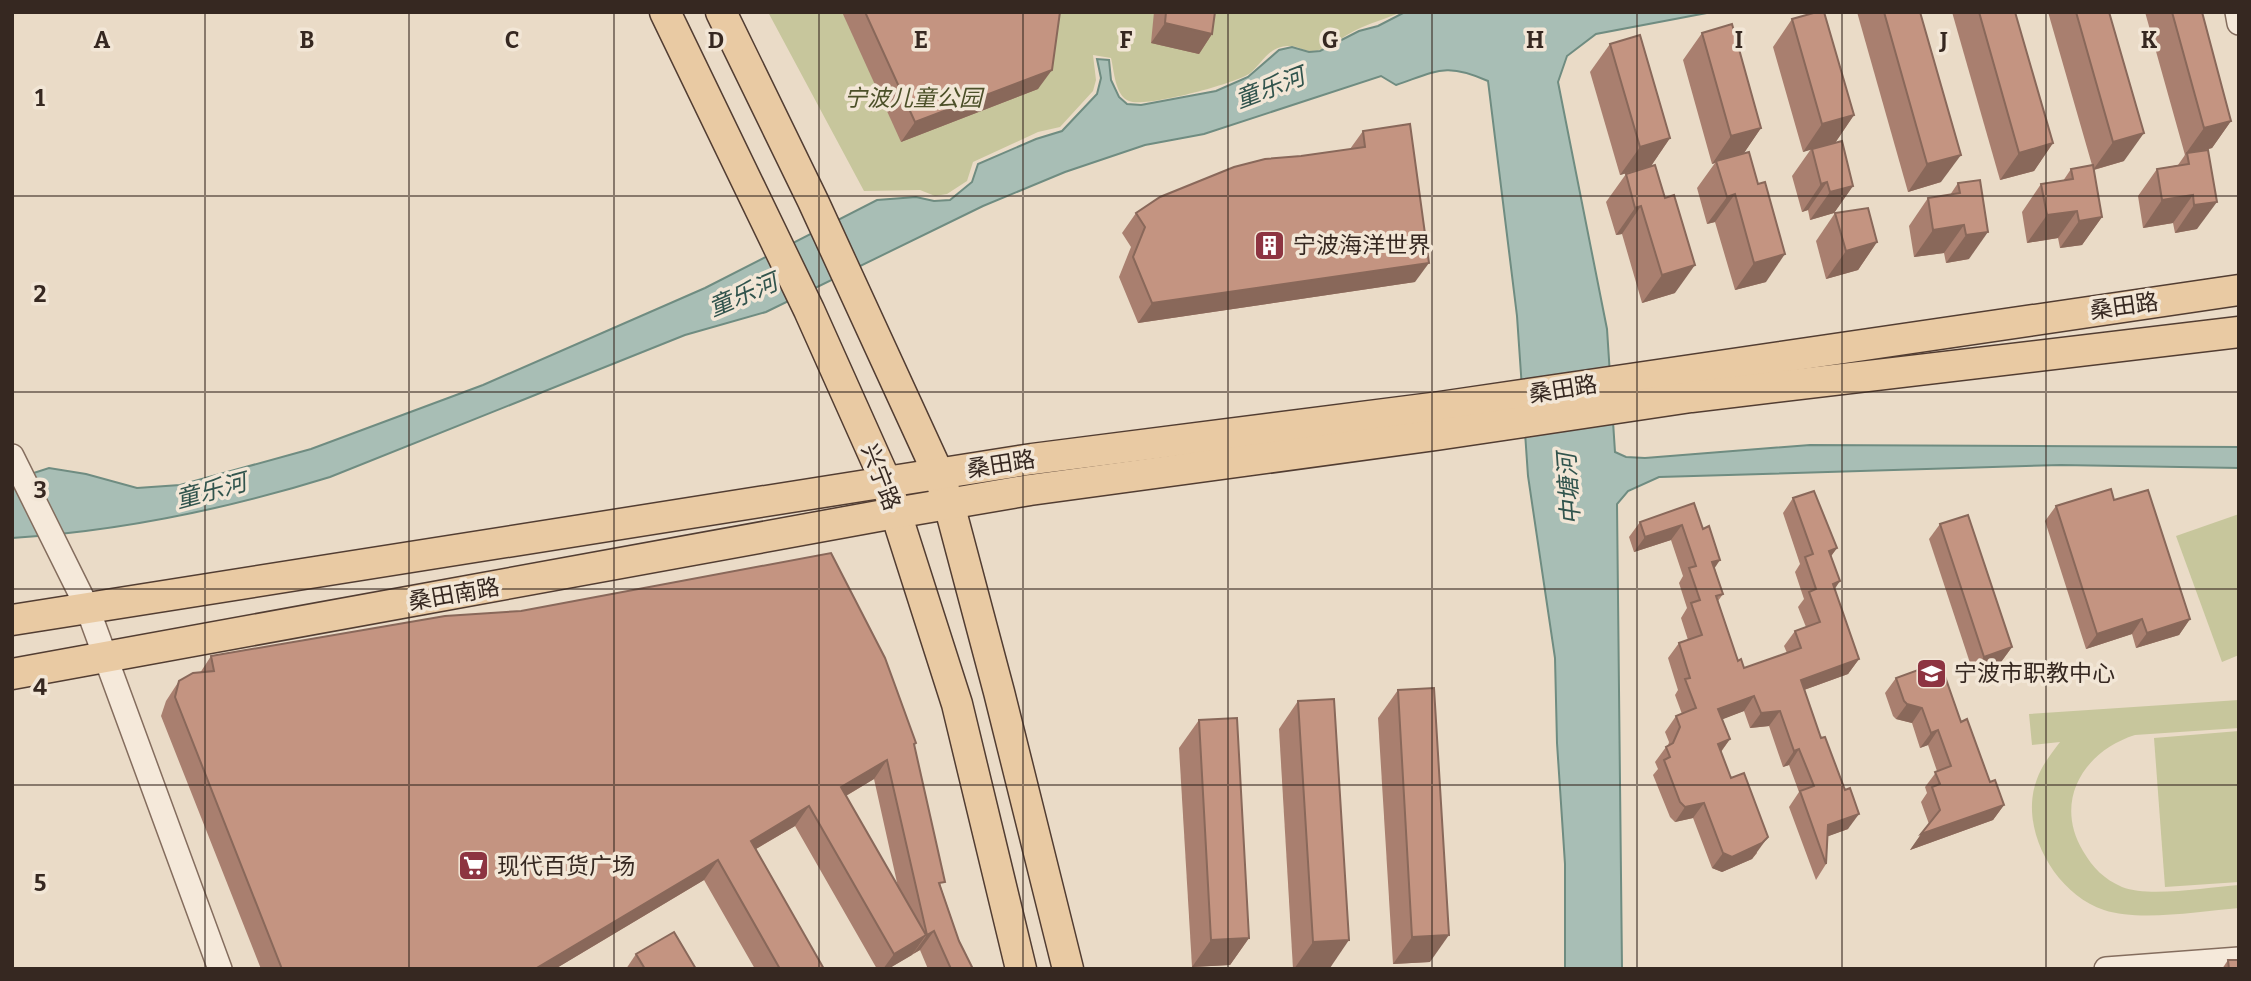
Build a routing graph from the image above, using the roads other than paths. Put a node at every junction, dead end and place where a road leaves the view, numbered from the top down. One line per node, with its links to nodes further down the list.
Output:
1 (665, 12): 11 (main road, 兴宁路)
2 (721, 12): 10 (main road)
3 (2237, 12): 4 (street)
4 (2239, 23)
5 (2239, 290): 7 (main road, 桑田路)
6 (2239, 331): 7 (main road, 桑田路)
7 (1690, 383): 8 (main road, 桑田路)
8 (1438, 421): 10 (main road, 桑田路); 12 (main road, 桑田路)
9 (16, 464): 14 (street)
10 (938, 473): 11 (main road, 桑田路); 12 (main road)
11 (886, 482): 13 (main road, 兴宁路); 14 (main road, 桑田南路)
12 (949, 503): 13 (main road, 桑田路); 21 (main road)
13 (895, 513): 16 (main road, 桑田南路); 20 (main road, 兴宁路)
14 (87, 607): 15 (main road, 桑田南路); 16 (street)
15 (12, 620)
16 (106, 658): 17 (main road, 桑田南路); 19 (street)
17 (12, 674)
18 (2239, 959): 22 (street)
19 (220, 969)
20 (1021, 969)
21 (1068, 969)
22 (2106, 969)

